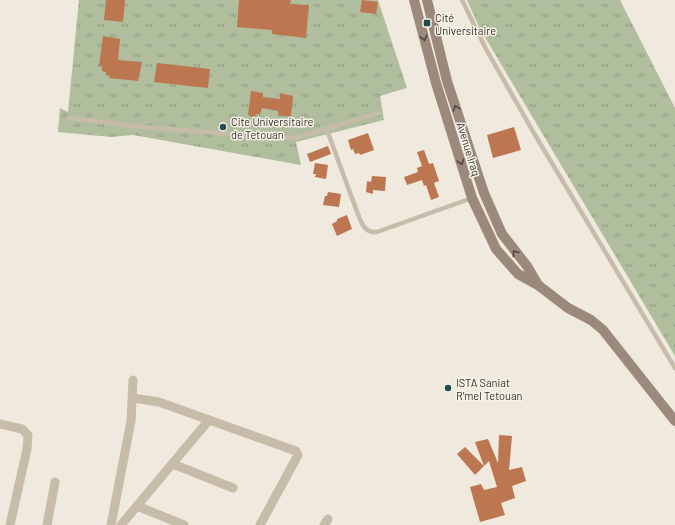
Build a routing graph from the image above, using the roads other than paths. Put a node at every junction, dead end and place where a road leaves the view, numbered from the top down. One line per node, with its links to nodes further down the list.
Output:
1 (414, 0): 7 (street, Avenue Iraq, one-way to 7)
2 (427, 0): 8 (street, Avenue Iraq, one-way to 2)
3 (462, 0): 9 (lane)
4 (380, 113): 6 (lane)
5 (69, 118): 6 (lane)
6 (327, 130): 7 (lane)
7 (472, 198): 8 (street, Avenue Iraq)
8 (538, 285): 13 (street, Avenue Iraq)
9 (675, 368)
10 (133, 380): 11 (street)
11 (133, 398): 12 (street); 21 (street)
12 (209, 420): 15 (street); 24 (street)
13 (675, 421)
14 (0, 424): 19 (street)
15 (172, 464): 17 (street); 18 (street)
16 (55, 482): 20 (street)
17 (233, 488)
18 (137, 506): 22 (street); 23 (street)
19 (10, 525)
20 (47, 525)
21 (111, 525)
22 (121, 525)
23 (184, 525)
24 (260, 525)

